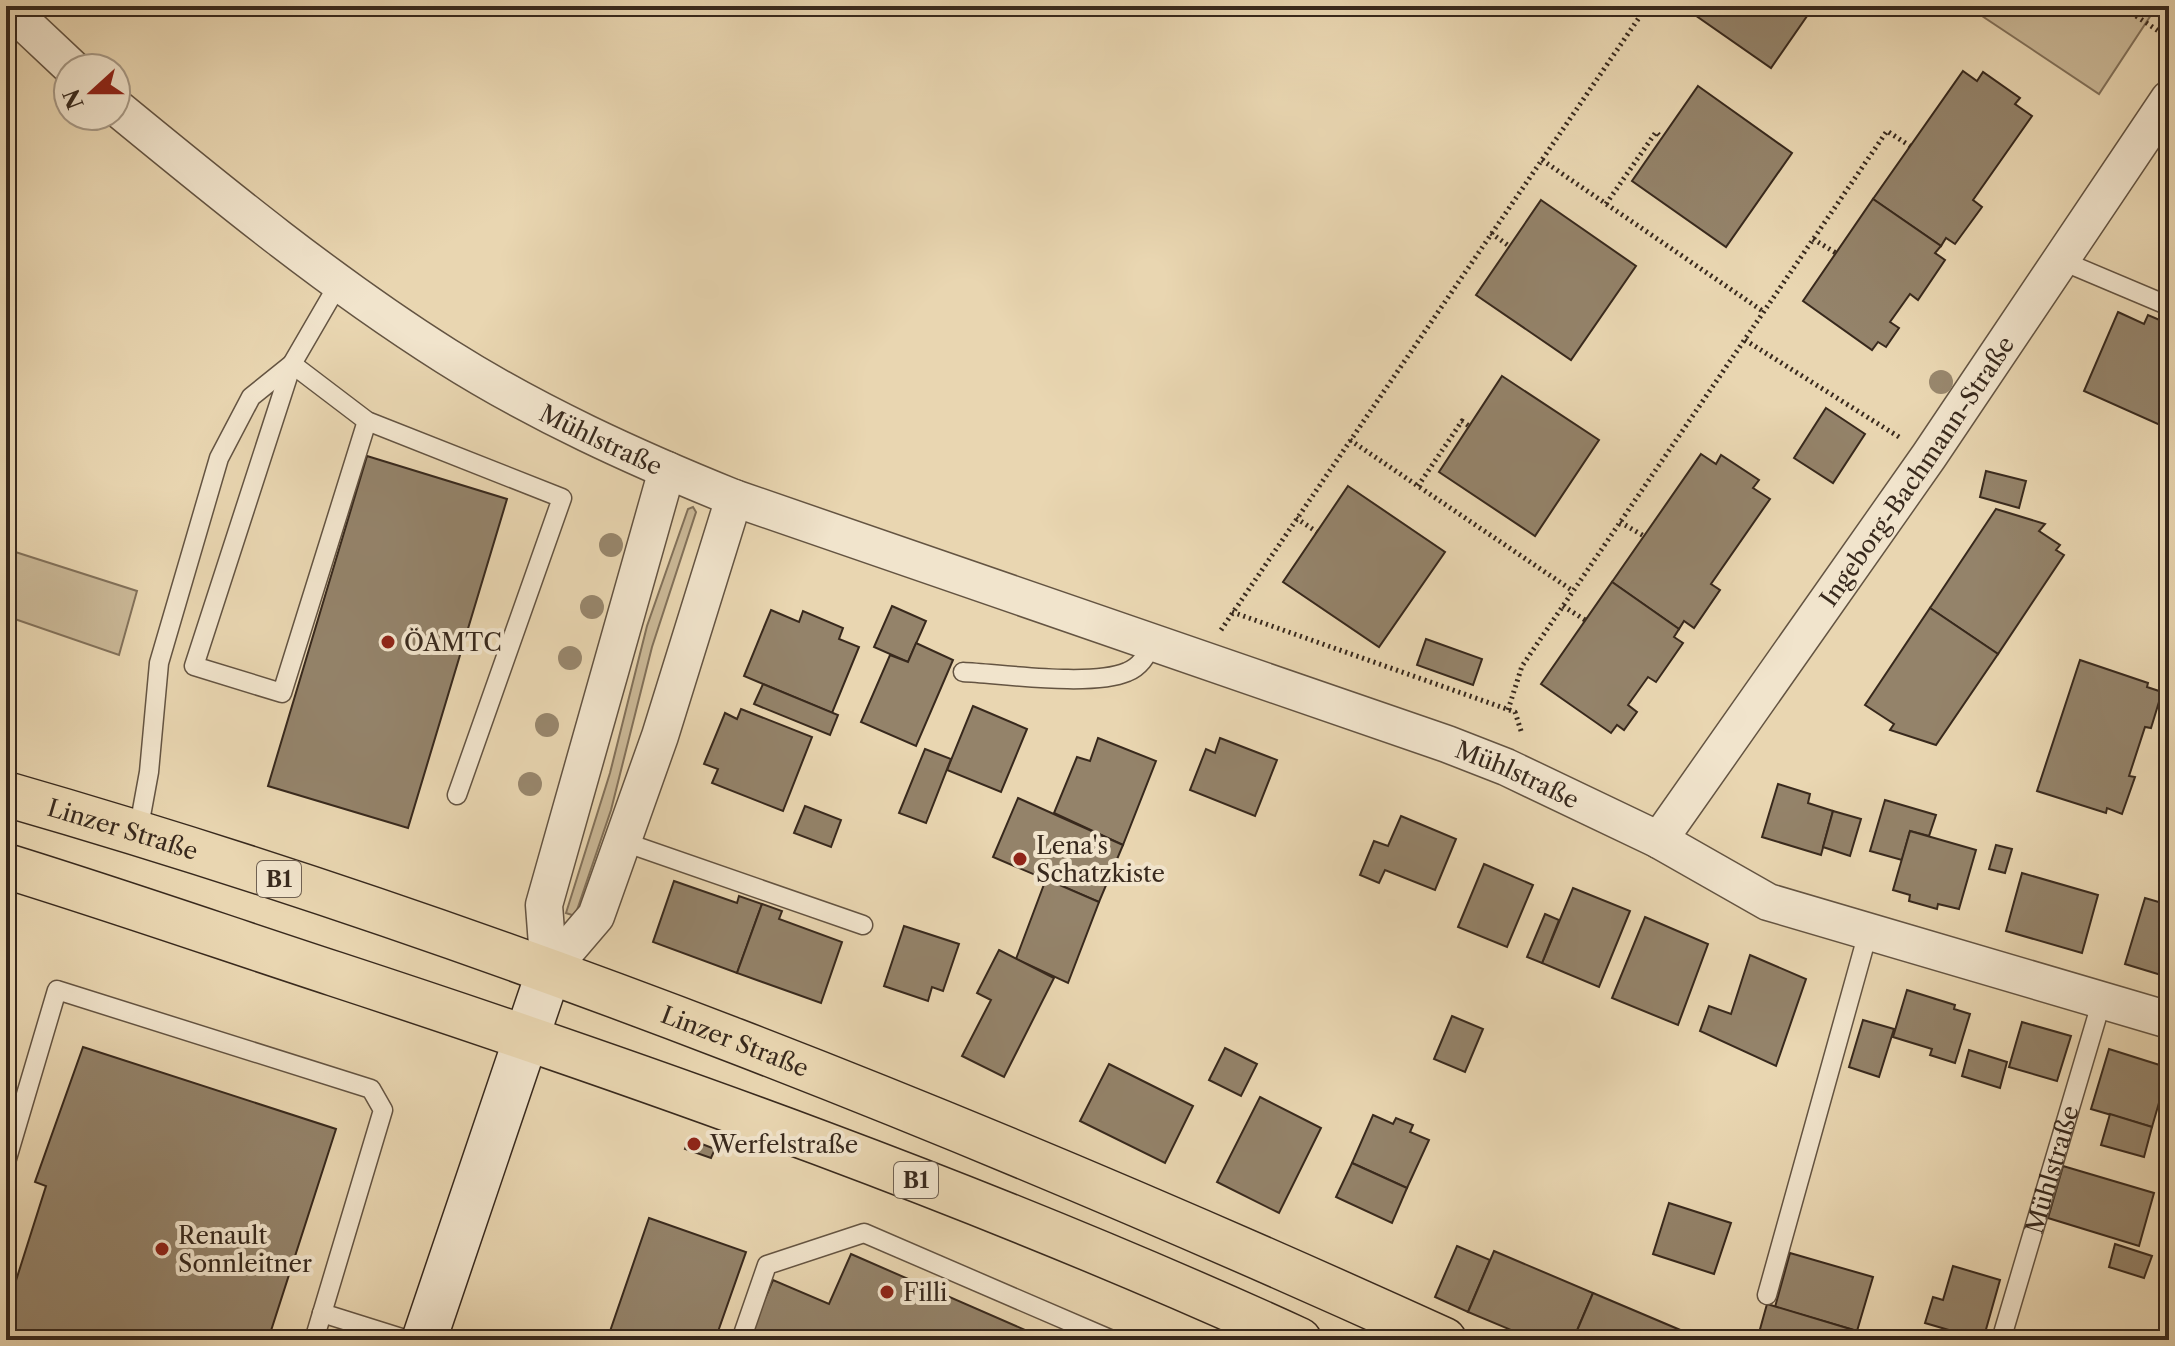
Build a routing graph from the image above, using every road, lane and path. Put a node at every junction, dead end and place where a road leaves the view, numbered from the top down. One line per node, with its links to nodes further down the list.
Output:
1 (6, 6): 5 (street)
2 (1647, 6): 10 (path)
3 (2121, 6): 4 (path)
4 (2169, 38)
5 (55, 52)
6 (2169, 99): 16 (street, Ingeborg-Bachmann-Straße)
7 (132, 120): 17 (street, Mühlstraße)
8 (1662, 138): 11 (path)
9 (1910, 146): 13 (path)
10 (1542, 160): 11 (path); 12 (path)
11 (1606, 204): 19 (path)
12 (1491, 233): 14 (path); 24 (path)
13 (1813, 239): 15 (path); 19 (path)
14 (1509, 246)
15 (1836, 253)
16 (2060, 260): 18 (lane); 25 (street, Ingeborg-Bachmann-Straße)
17 (339, 283): 21 (lane); 26 (street, Mühlstraße)
18 (2169, 306)
19 (1764, 312): 20 (path)
20 (1745, 340): 25 (path); 30 (path)
21 (292, 364): 22 (lane); 22 (lane); 44 (lane)
22 (367, 421): 43 (lane)
23 (1469, 426): 27 (path)
24 (1350, 440): 27 (path); 29 (path)
25 (1929, 456): 45 (street, Ingeborg-Bachmann-Straße)
26 (667, 470): 28 (street, Mühlstraße); 50 (street)
27 (1418, 486): 33 (path)
28 (734, 498): 37 (street, Mühlstraße); 46 (street)
29 (1296, 518): 31 (path); 35 (path)
30 (1620, 522): 32 (path); 33 (path)
31 (1317, 532)
32 (1644, 536)
33 (1573, 591): 34 (path)
34 (1563, 606): 36 (path); 40 (path)
35 (1232, 612): 38 (path); 40 (path)
36 (1585, 620)
37 (1152, 645): 38 (street, Mühlstraße); 39 (lane)
38 (1204, 663): 45 (street, Mühlstraße)
39 (963, 672)
40 (1508, 710): 41 (path)
41 (1523, 737)
42 (6, 794): 44 (main road, Linzer Straße / B1)
43 (457, 795)
44 (138, 832): 50 (main road, Linzer Straße / B1)
45 (1659, 840): 49 (street, Mühlstraße)
46 (624, 842): 48 (lane); 50 (street)
47 (6, 866): 53 (main road, B1)
48 (863, 925)
49 (1869, 929): 51 (street, Mühlstraße); 57 (lane)
50 (549, 971): 53 (street); 65 (main road, Linzer Straße / B1)
51 (2102, 1000): 52 (street, Mühlstraße); 66 (lane, Mühlstraße)
52 (2169, 1020)
53 (526, 1037): 61 (street); 64 (main road, B1)
54 (6, 1093): 55 (lane)
55 (25, 1099): 56 (lane); 58 (lane)
56 (6, 1162)
57 (1767, 1295)
58 (322, 1313): 59 (lane); 60 (lane)
59 (314, 1340)
60 (408, 1340)
61 (424, 1340)
62 (741, 1340): 63 (lane)
63 (1112, 1340)
64 (1299, 1340)
65 (1444, 1340)
66 (2001, 1340)

